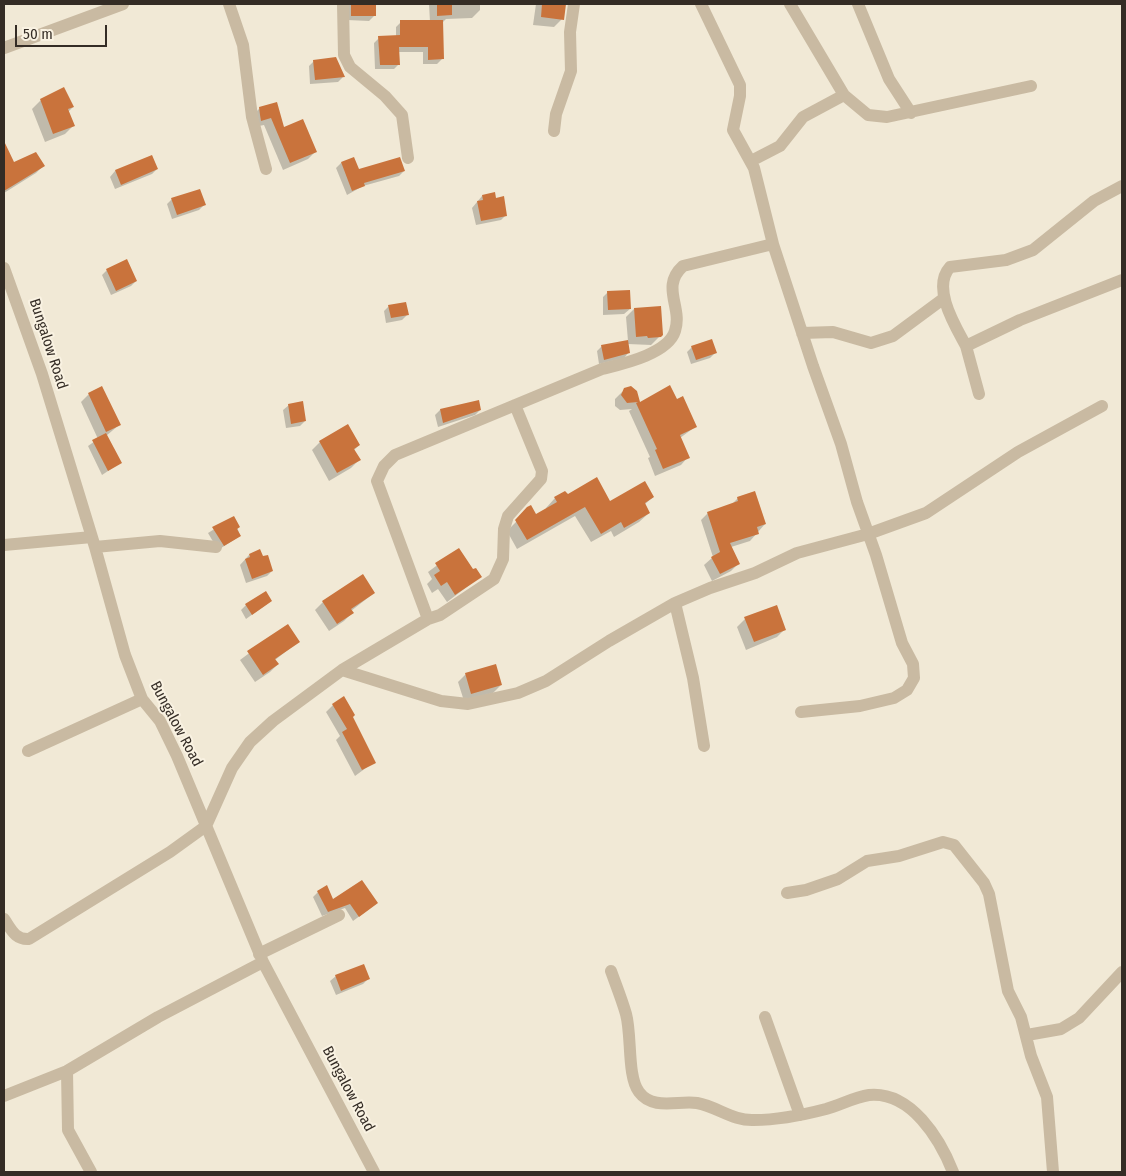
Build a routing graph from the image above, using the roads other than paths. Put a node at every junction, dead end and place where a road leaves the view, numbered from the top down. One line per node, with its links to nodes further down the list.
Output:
1 (123, 4): 8 (street)
2 (229, 4): 15 (street)
3 (342, 4): 13 (street)
4 (574, 4): 12 (street)
5 (701, 4): 14 (street)
6 (790, 4): 10 (street)
7 (858, 4): 11 (street)
8 (4, 48)
9 (1031, 86): 11 (street)
10 (844, 95): 11 (street); 14 (street)
11 (911, 113)
12 (554, 131)
13 (408, 158)
14 (750, 161): 17 (street)
15 (266, 169)
16 (1122, 186): 20 (street)
17 (773, 244): 21 (street); 24 (street)
18 (4, 268): 27 (street, Bungalow Road)
19 (1122, 280): 22 (street)
20 (943, 299): 21 (street); 22 (street)
21 (802, 333): 26 (street)
22 (966, 346): 23 (street)
23 (979, 394)
24 (515, 405): 31 (street); 31 (street)
25 (1102, 406): 26 (street)
26 (868, 534): 30 (street); 34 (street)
27 (93, 542): 28 (street); 29 (street); 33 (street, Bungalow Road)
28 (4, 545)
29 (216, 547)
30 (674, 603): 32 (street); 35 (street)
31 (428, 619): 32 (street)
32 (342, 670): 37 (street)
33 (142, 699): 36 (street); 37 (street, Bungalow Road)
34 (800, 712)
35 (704, 746)
36 (28, 751)
37 (206, 826): 40 (street); 41 (street, Bungalow Road)
38 (787, 894): 45 (street)
39 (339, 915): 41 (street)
40 (4, 919)
41 (261, 958): 46 (street); 50 (street, Bungalow Road)
42 (611, 971): 48 (street)
43 (1122, 972): 45 (street)
44 (765, 1017): 48 (street)
45 (1027, 1035): 52 (street)
46 (68, 1071): 47 (street); 49 (street)
47 (4, 1096)
48 (800, 1115): 51 (street)
49 (91, 1172)
50 (374, 1172)
51 (953, 1172)
52 (1053, 1172)

